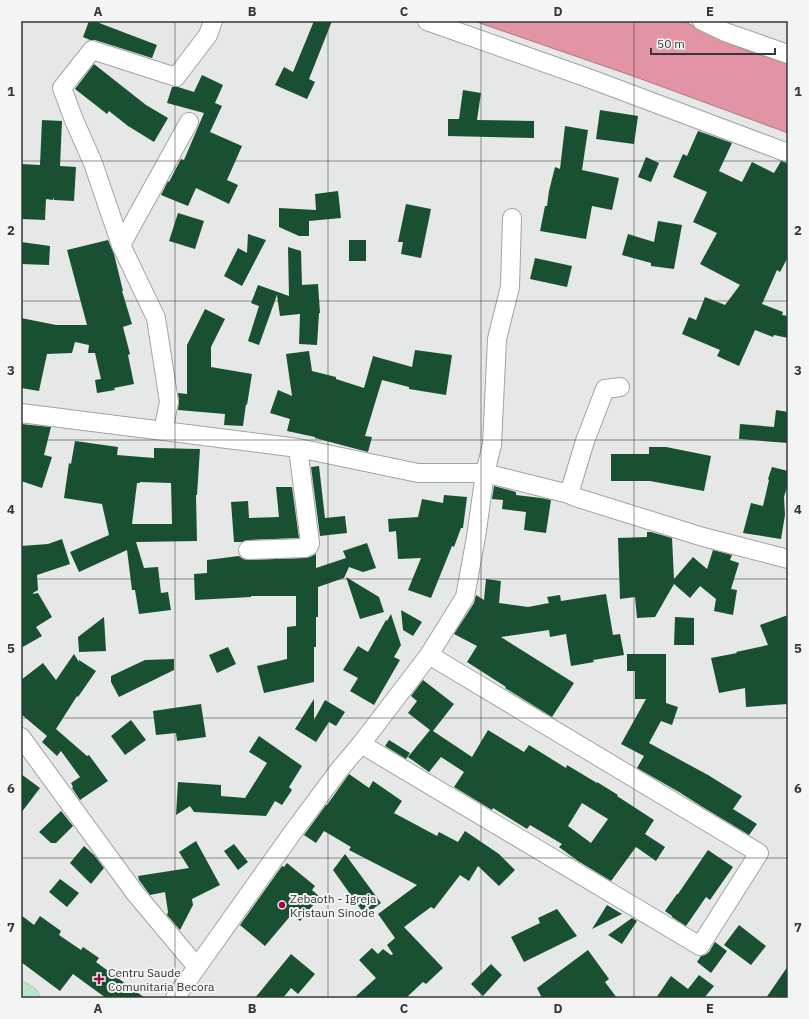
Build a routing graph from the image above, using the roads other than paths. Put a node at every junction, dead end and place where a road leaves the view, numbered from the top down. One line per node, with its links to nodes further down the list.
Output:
1 (213, 21): 8 (street)
2 (427, 21): 6 (street)
3 (702, 21): 4 (street)
4 (788, 54)
5 (189, 122): 8 (street)
6 (788, 153)
7 (512, 218): 13 (street)
8 (121, 245): 11 (street)
9 (620, 387): 14 (street)
10 (21, 413): 11 (street)
11 (163, 431): 12 (street)
12 (298, 448): 13 (street); 15 (street)
13 (485, 474): 14 (street); 17 (street)
14 (569, 494): 16 (street)
15 (248, 550)
16 (788, 559)
17 (428, 655): 19 (street); 19 (street)
18 (21, 737): 20 (street)
19 (361, 744): 20 (street)
20 (197, 967): 23 (street)
21 (21, 993): 22 (main road)
22 (28, 998)
23 (174, 998)

